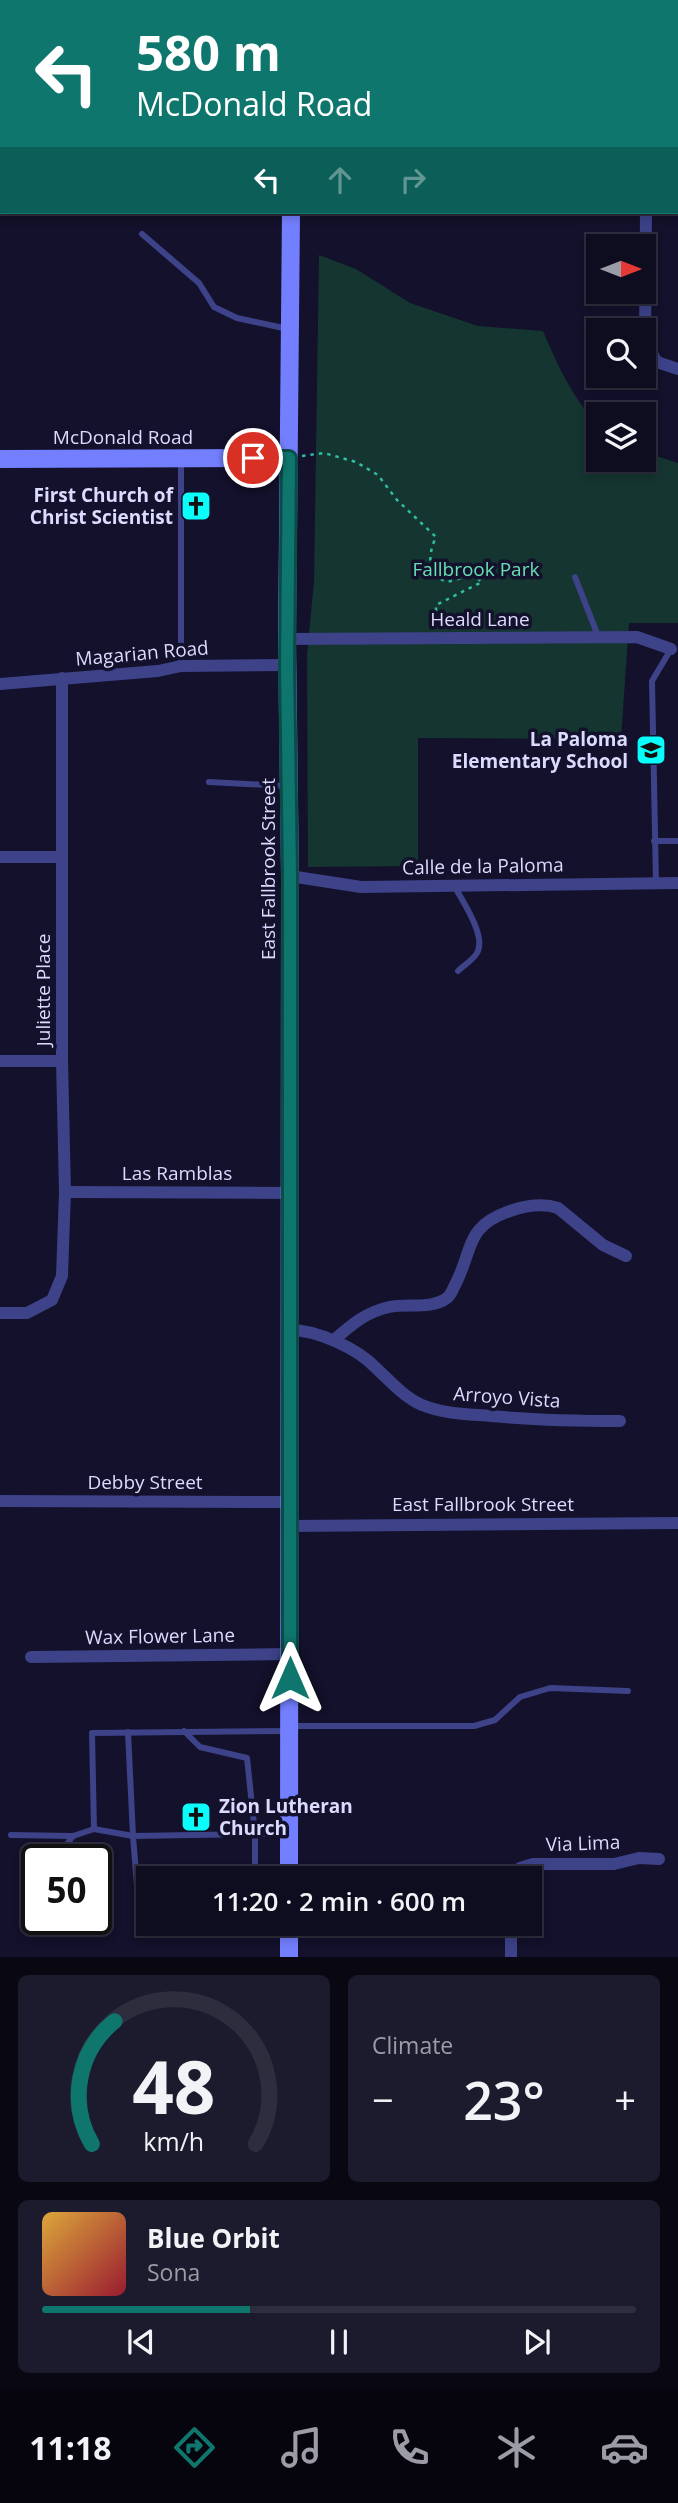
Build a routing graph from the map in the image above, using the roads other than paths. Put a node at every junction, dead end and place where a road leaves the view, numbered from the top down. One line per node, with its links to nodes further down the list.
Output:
1 (290, 214): 4 (main road, East Fallbrook Street)
2 (646, 214): 5 (street)
3 (142, 234): 4 (lane)
4 (290, 329): 7 (main road, East Fallbrook Street)
5 (678, 369)
6 (181, 458): 7 (main road, McDonald Road); 8 (main road, McDonald Road); 14 (lane)
7 (289, 458): 11 (main road, East Fallbrook Street)
8 (0, 459)
9 (575, 577): 10 (lane)
10 (599, 638): 11 (street, Heald Lane); 12 (street, Heald Lane)
11 (287, 639): 13 (main road, East Fallbrook Street)
12 (671, 649): 19 (lane)
13 (287, 665): 14 (street, Magarian Road); 18 (main road, East Fallbrook Street)
14 (181, 666): 15 (street, Magarian Road)
15 (62, 678): 16 (street, Magarian Road); 22 (street, Juliette Place)
16 (0, 684)
17 (209, 782): 18 (lane)
18 (288, 786): 23 (main road, East Fallbrook Street)
19 (654, 841): 20 (lane); 25 (lane)
20 (678, 841)
21 (0, 857): 22 (street)
22 (62, 857): 29 (street, Juliette Place)
23 (290, 876): 26 (street, Calle de la Paloma); 31 (main road, East Fallbrook Street)
24 (678, 883): 25 (street, Calle de la Paloma)
25 (656, 884): 26 (street, Calle de la Paloma)
26 (454, 886): 27 (lane)
27 (458, 971)
28 (0, 1061): 29 (street)
29 (62, 1061): 30 (street, Juliette Place)
30 (65, 1192): 31 (street, Las Ramblas); 33 (street, Juliette Place)
31 (289, 1193): 34 (main road, East Fallbrook Street)
32 (625, 1256): 35 (street)
33 (0, 1313)
34 (290, 1330): 35 (street, Arroyo Vista); 38 (main road, East Fallbrook Street)
35 (334, 1340): 36 (street, Arroyo Vista)
36 (620, 1421)
37 (0, 1501): 38 (street, Debby Street)
38 (290, 1502): 40 (main road, East Fallbrook Street)
39 (678, 1523): 40 (street, East Fallbrook Street)
40 (289, 1526): 41 (main road, East Fallbrook Street)
41 (290, 1654): 42 (street, Wax Flower Lane); 44 (main road, East Fallbrook Street)
42 (31, 1657)
43 (628, 1691): 44 (lane)
44 (290, 1729): 45 (lane); 48 (main road, East Fallbrook Street)
45 (184, 1731): 46 (lane); 49 (lane)
46 (128, 1732): 47 (lane); 52 (lane)
47 (94, 1829): 51 (lane); 52 (lane)
48 (289, 1833): 49 (lane); 56 (main road, East Fallbrook Street)
49 (255, 1834): 52 (lane); 55 (lane)
50 (11, 1835): 51 (lane)
51 (73, 1836): 53 (lane)
52 (133, 1836): 58 (lane)
53 (67, 1844)
54 (659, 1859): 57 (street, Via Lima)
55 (255, 1866)
56 (289, 1866)
57 (526, 1866)
58 (136, 1870)
59 (286, 1936): 61 (main road)
60 (511, 1936): 62 (street)
61 (289, 1957)
62 (511, 1957)

